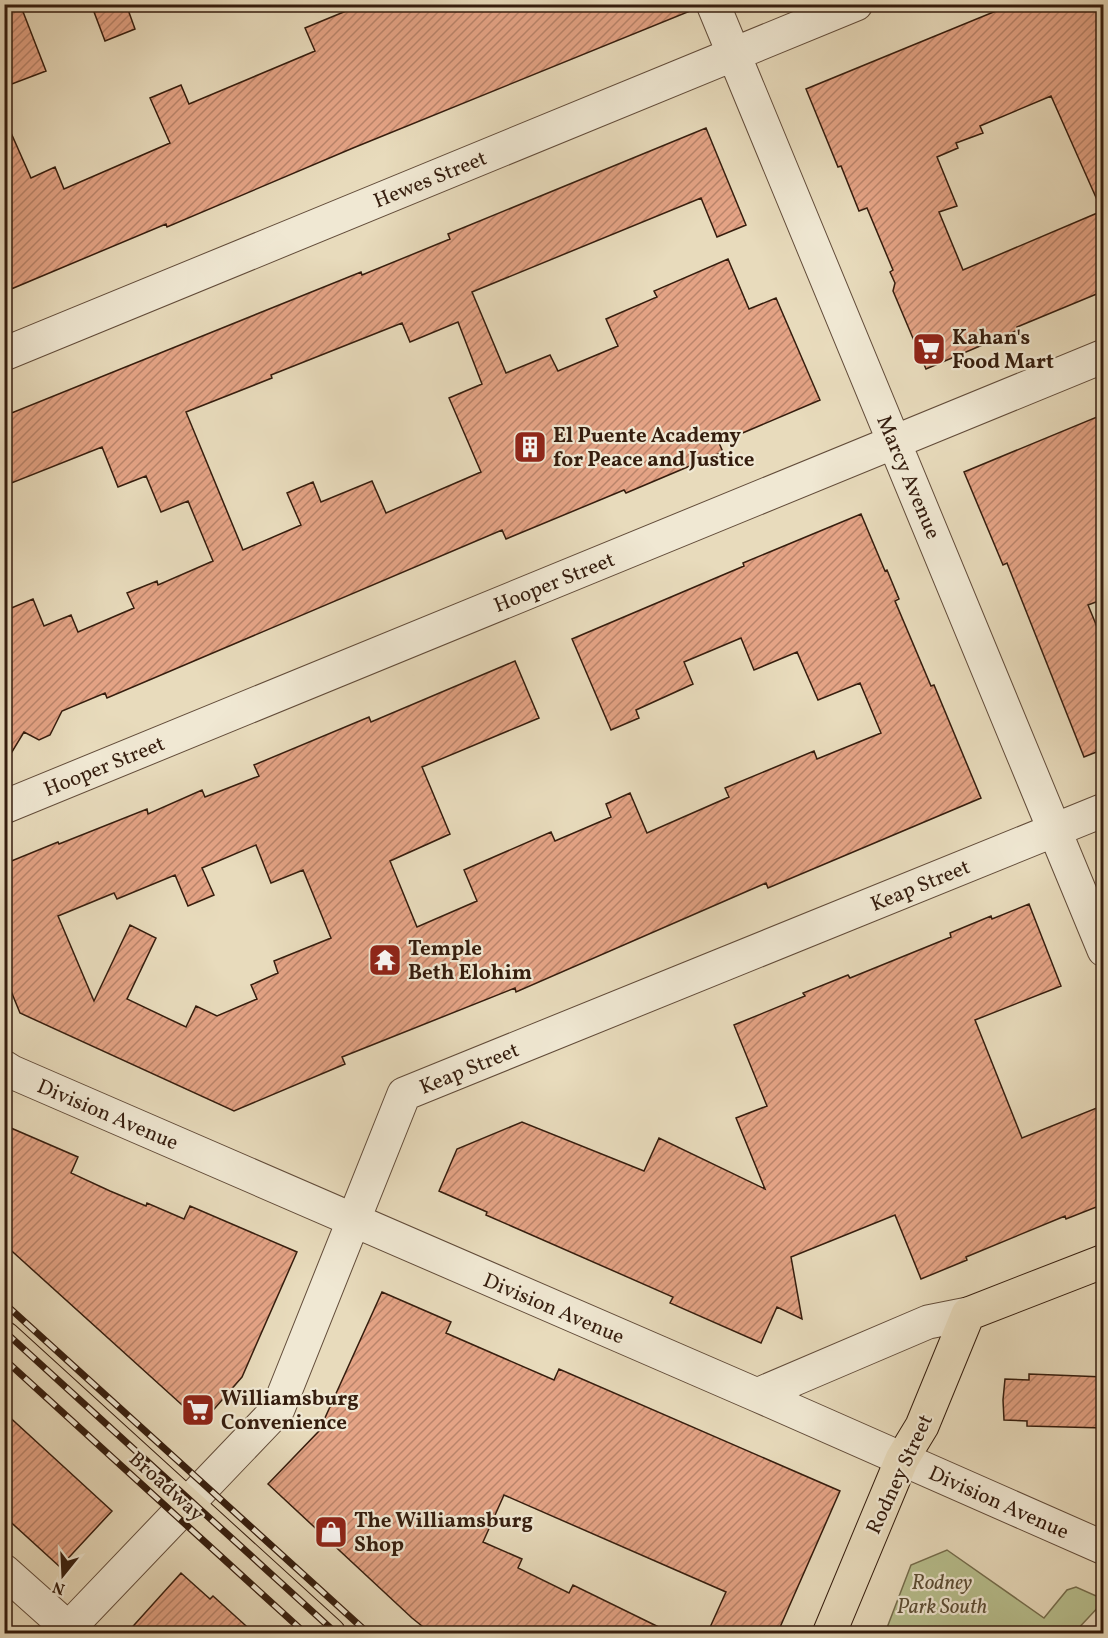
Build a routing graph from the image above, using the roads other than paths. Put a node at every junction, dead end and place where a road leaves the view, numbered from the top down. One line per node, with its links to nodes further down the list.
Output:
1 (713, 4): 3 (street, Marcy Avenue)
2 (856, 4): 3 (street, Hewes Street)
3 (734, 54): 4 (street, Hewes Street); 6 (street, Marcy Avenue)
4 (4, 354)
5 (1104, 356): 6 (street, Hooper Street)
6 (895, 442): 7 (street, Hooper Street); 9 (street, Marcy Avenue)
7 (4, 807)
8 (1104, 810): 9 (street, Keap Street)
9 (1054, 830): 10 (street, Marcy Avenue); 12 (street, Keap Street)
10 (1104, 950)
11 (4, 1067): 12 (street, Division Avenue)
12 (352, 1221): 16 (street, Division Avenue); 18 (street, Keap Street)
13 (1104, 1261): 14 (main road)
14 (968, 1314): 16 (street); 17 (main road, Rodney Street)
15 (4, 1338): 18 (main road, Broadway)
16 (757, 1395): 17 (street, Division Avenue)
17 (902, 1459): 19 (street, Division Avenue); 23 (main road, Rodney Street)
18 (187, 1504): 21 (street, Keap Street); 22 (main road, Broadway)
19 (1104, 1548)
20 (4, 1571): 21 (street)
21 (65, 1631)
22 (329, 1634)
23 (829, 1634)

